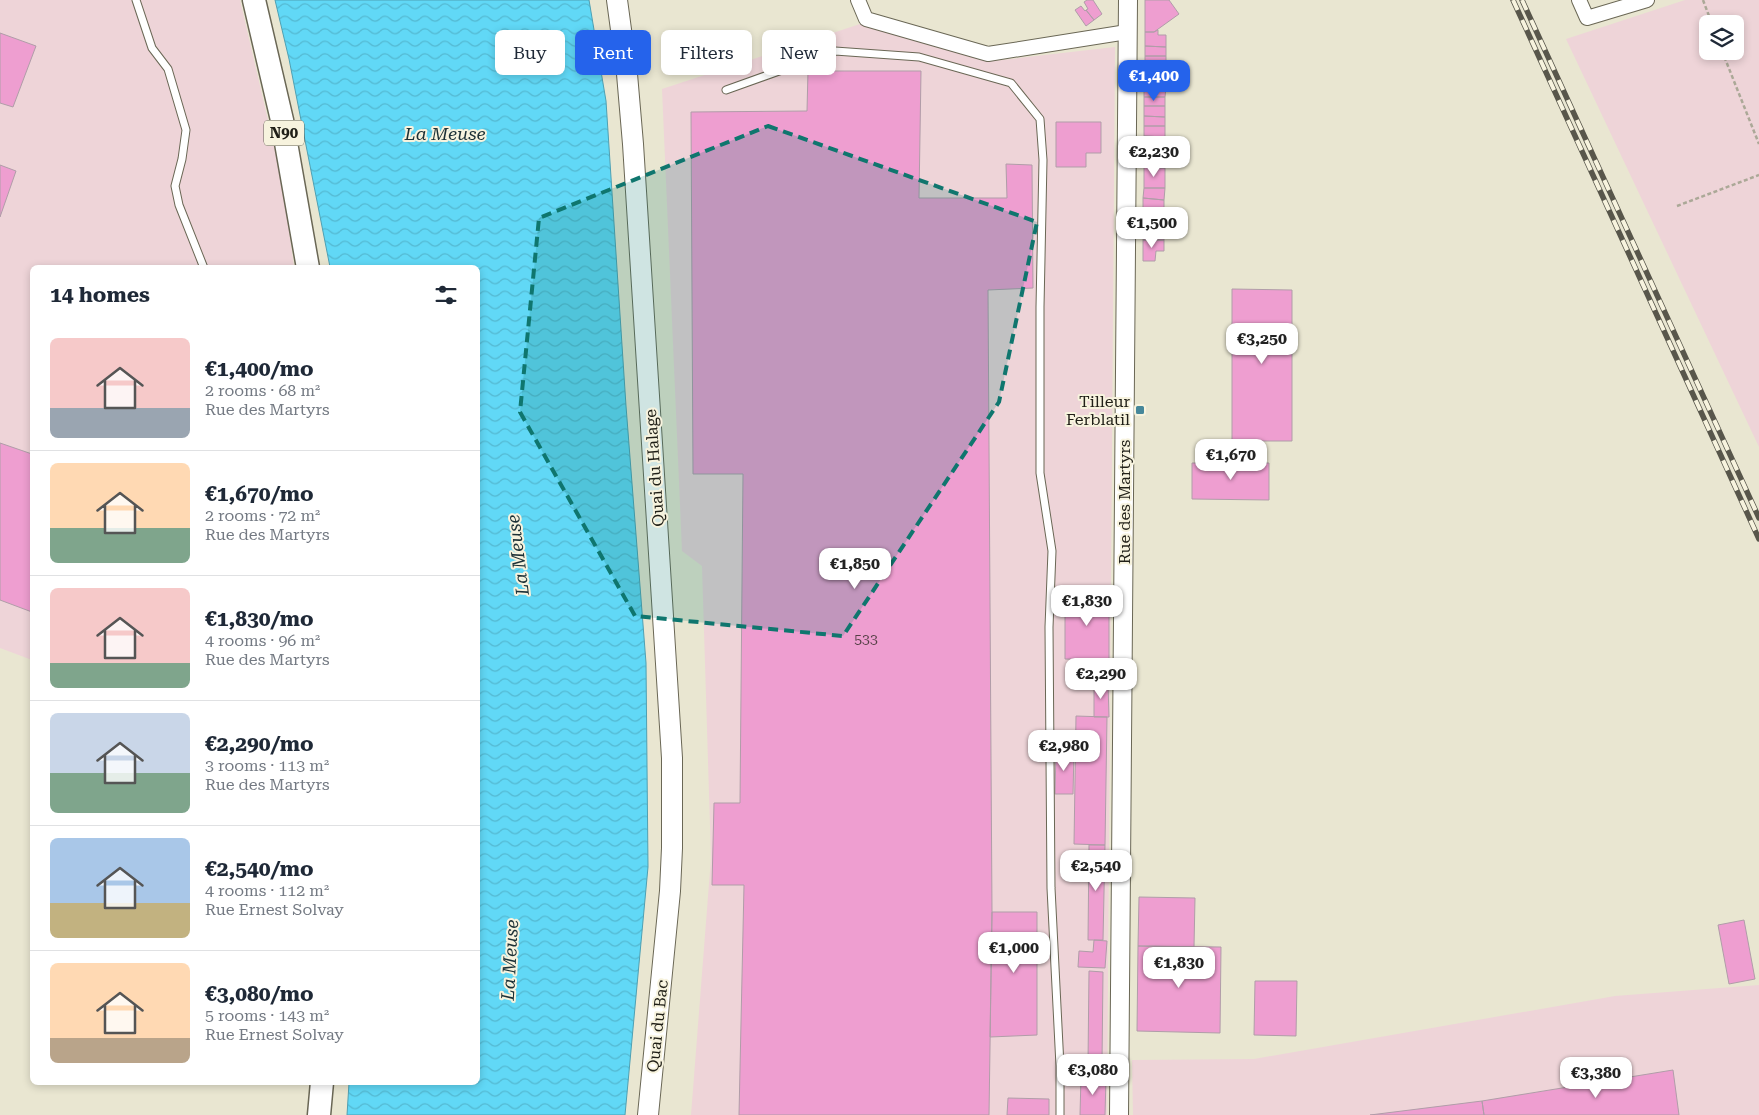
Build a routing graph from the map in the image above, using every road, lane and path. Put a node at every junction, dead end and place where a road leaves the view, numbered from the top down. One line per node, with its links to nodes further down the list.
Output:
1 (136, 0): 16 (lane)
2 (254, 0): 17 (main road, N90)
3 (617, 0): 18 (main road, Quai du Halage)
4 (858, 0): 10 (street)
5 (1128, 0): 10 (street, Rue des Martyrs)
6 (1579, 0): 7 (street)
7 (1647, 0)
8 (1703, 0): 9 (path)
9 (1709, 15)
10 (1127, 32): 23 (street, Rue des Martyrs)
11 (1726, 60): 13 (path)
12 (726, 90): 22 (lane)
13 (1759, 144)
14 (1759, 174): 15 (path)
15 (1677, 206)
16 (203, 265)
17 (307, 265)
18 (666, 937): 21 (main road, Quai du Bac)
19 (322, 1085): 20 (main road)
20 (318, 1115)
21 (648, 1115)
22 (1060, 1115)
23 (1119, 1115)

